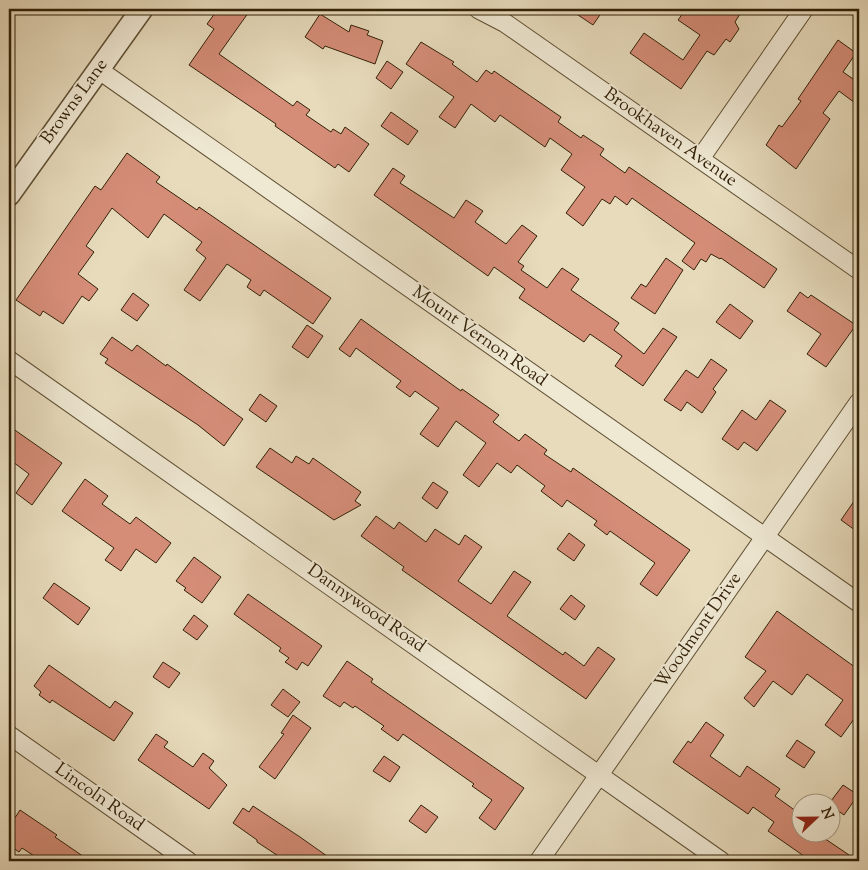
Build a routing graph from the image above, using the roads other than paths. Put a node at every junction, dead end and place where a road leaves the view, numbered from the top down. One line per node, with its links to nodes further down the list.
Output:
1 (142, 9): 4 (street, Browns Lane)
2 (479, 9): 5 (street, Brookhaven Avenue)
3 (804, 9): 5 (street)
4 (99, 70): 6 (street, Browns Lane); 10 (street, Mount Vernon Road)
5 (700, 159): 7 (street, Brookhaven Avenue)
6 (9, 195)
7 (859, 270)
8 (9, 360): 13 (street, Dannywood Road)
9 (859, 402): 10 (street, Woodmont Drive)
10 (765, 537): 11 (street, Mount Vernon Road); 13 (street, Woodmont Drive)
11 (859, 603)
12 (9, 735): 14 (street, Lincoln Road)
13 (598, 775): 15 (street, Woodmont Drive); 16 (street, Dannywood Road)
14 (188, 861)
15 (539, 861)
16 (721, 861)

